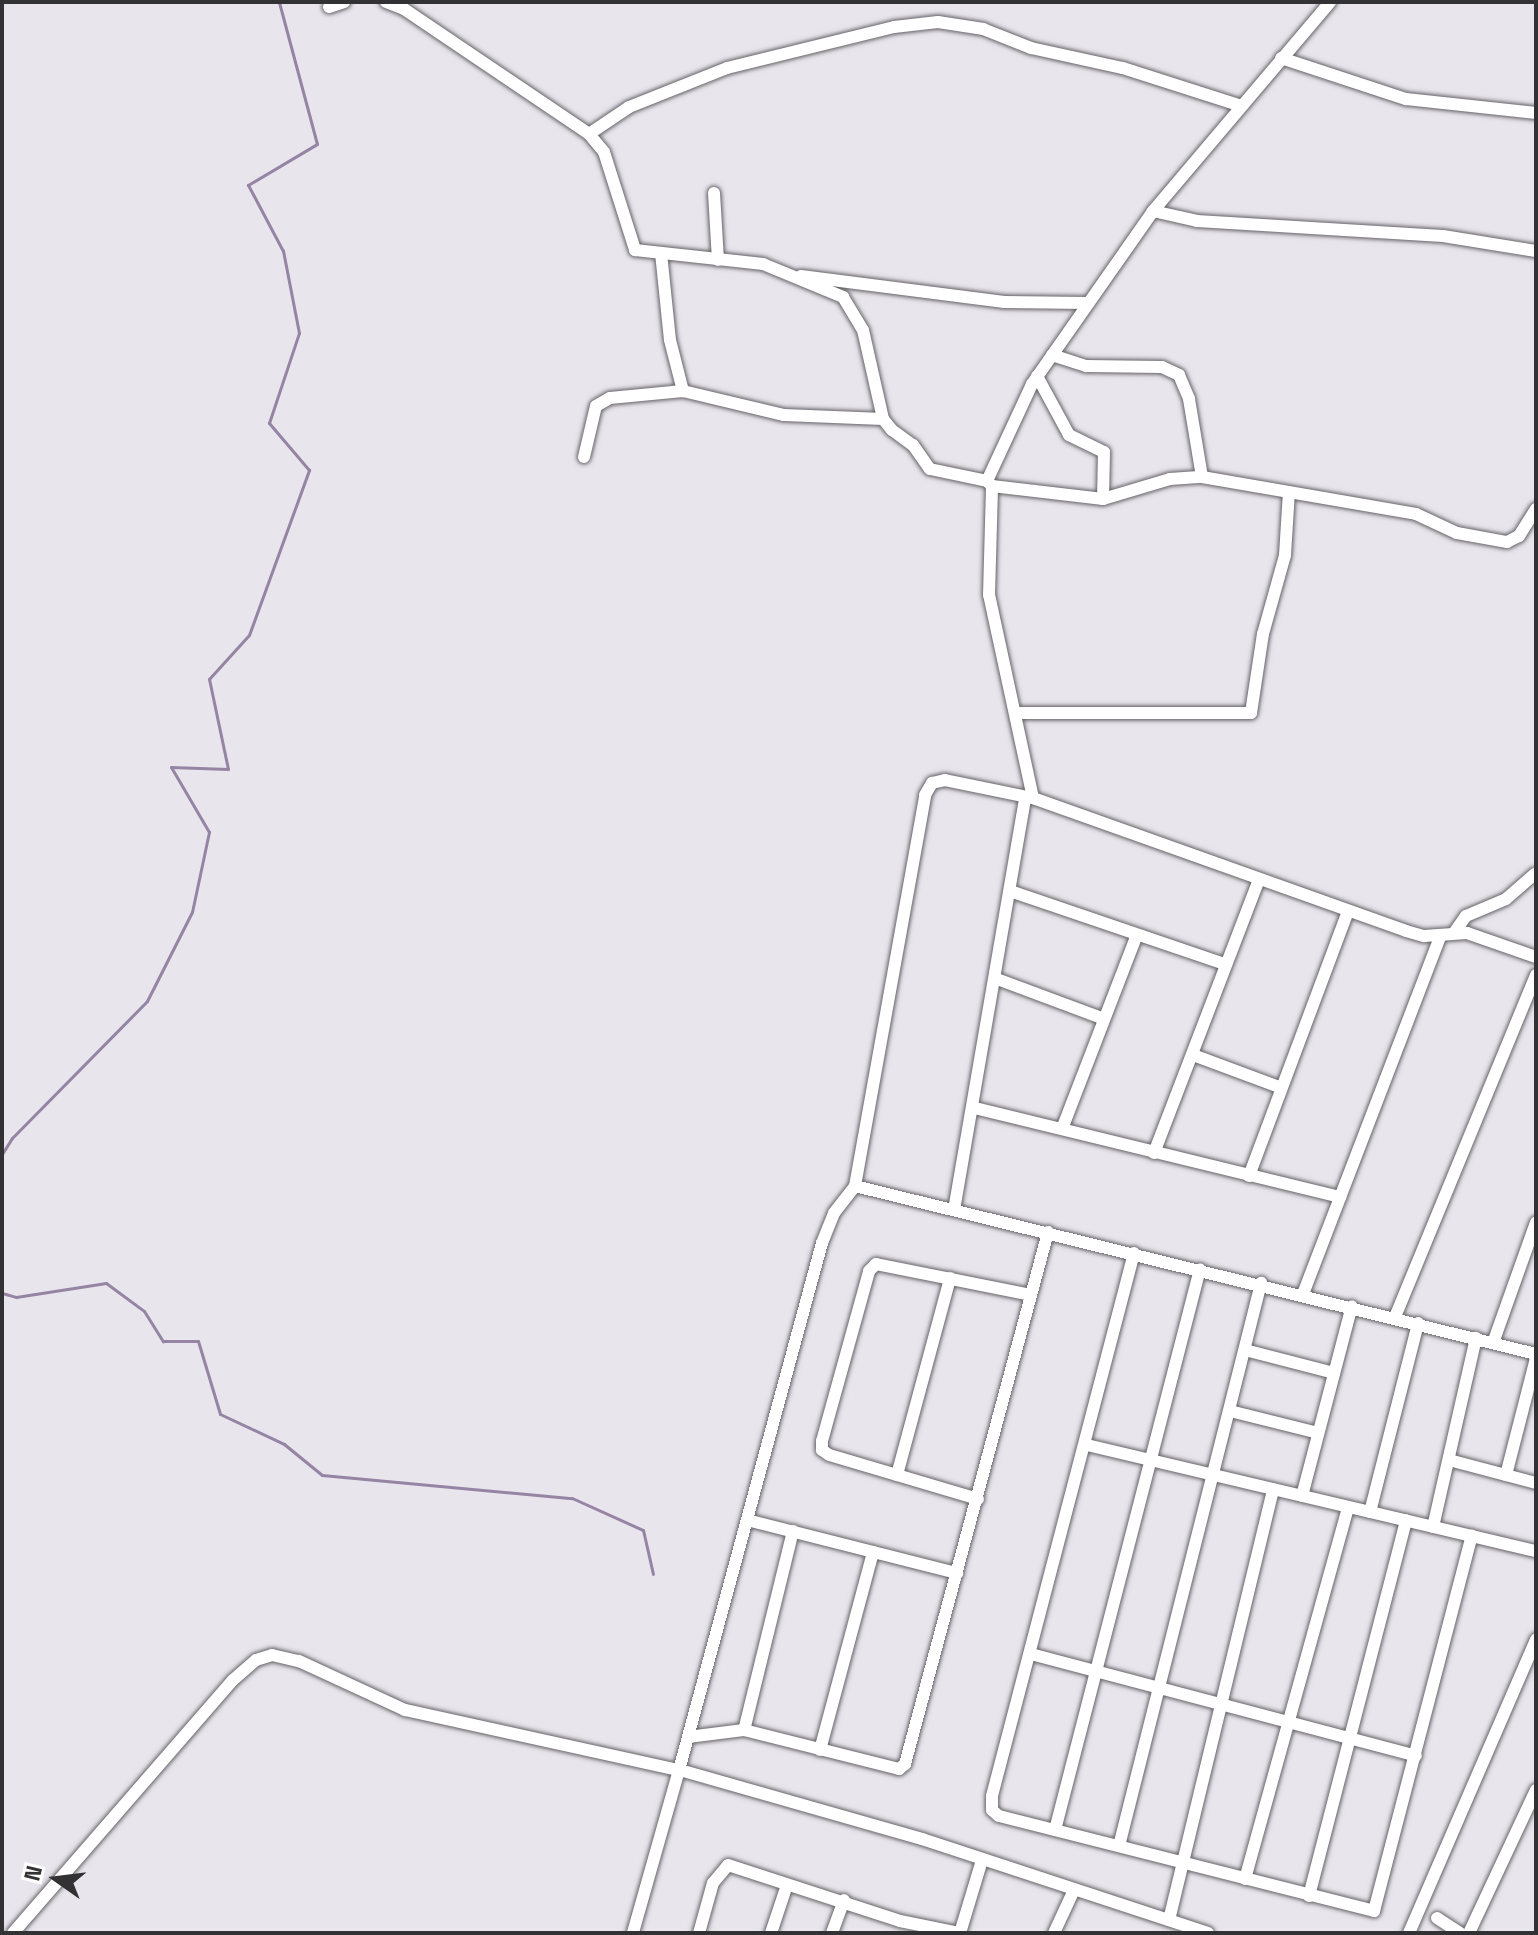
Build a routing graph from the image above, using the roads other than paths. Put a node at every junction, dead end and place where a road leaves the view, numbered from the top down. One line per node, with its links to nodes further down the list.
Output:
1 (344, 2): 4 (street)
2 (386, 2): 8 (street)
3 (1330, 2): 5 (street)
4 (329, 7)
5 (1281, 58): 6 (street); 7 (street)
6 (1238, 105): 8 (street); 10 (street)
7 (1536, 113)
8 (589, 134): 12 (street)
9 (714, 193): 13 (street)
10 (1153, 211): 11 (street); 15 (street)
11 (1536, 251)
12 (661, 253): 13 (street); 18 (street)
13 (718, 260): 14 (street)
14 (790, 275): 15 (street); 19 (street)
15 (1088, 303): 16 (street)
16 (1052, 355): 17 (street); 21 (street)
17 (1037, 376): 22 (street); 24 (street)
18 (683, 391): 19 (street); 20 (street)
19 (883, 419): 22 (street)
20 (584, 457)
21 (1202, 477): 23 (street); 24 (street)
22 (990, 484): 24 (street); 26 (street)
23 (1289, 492): 25 (street); 26 (street)
24 (1103, 499)
25 (1536, 509)
26 (1015, 713): 27 (street)
27 (1029, 798): 30 (street); 31 (street); 47 (street)
28 (1536, 868): 29 (street)
29 (1536, 875): 33 (street)
30 (1259, 880): 32 (street); 37 (street)
31 (1010, 891): 34 (street); 39 (street)
32 (1348, 911): 35 (street); 42 (street)
33 (1454, 933): 35 (street); 36 (street)
34 (1137, 935): 37 (street); 40 (street)
35 (1440, 937): 48 (street)
36 (1536, 957)
37 (1225, 964): 41 (street)
38 (1536, 975): 59 (street)
39 (997, 979): 40 (street); 43 (street)
40 (1102, 1018): 44 (street)
41 (1193, 1055): 42 (street); 45 (street)
42 (1279, 1087): 46 (street)
43 (975, 1108): 44 (street); 49 (street)
44 (1062, 1129): 45 (street)
45 (1154, 1153): 46 (street)
46 (1249, 1176): 48 (street)
47 (855, 1186): 49 (street); 80 (street)
48 (1340, 1197): 56 (street)
49 (954, 1210): 51 (street)
50 (1536, 1222): 62 (street)
51 (1048, 1232): 52 (street); 57 (street)
52 (1134, 1253): 53 (street); 68 (street)
53 (1200, 1269): 55 (street); 69 (street)
54 (950, 1278): 57 (street); 71 (street); 71 (street)
55 (1261, 1283): 56 (street); 63 (street)
56 (1303, 1294): 58 (street)
57 (1031, 1295): 77 (street)
58 (1352, 1306): 59 (street); 65 (street)
59 (1395, 1317): 60 (street)
60 (1418, 1323): 61 (street); 79 (street)
61 (1476, 1338): 62 (street); 70 (street)
62 (1493, 1343): 64 (street)
63 (1245, 1350): 65 (street); 66 (street)
64 (1536, 1356): 73 (street)
65 (1334, 1373): 67 (street)
66 (1230, 1411): 67 (street); 72 (street)
67 (1318, 1433): 76 (street)
68 (1087, 1445): 69 (street); 89 (street)
69 (1149, 1460): 72 (street); 90 (street)
70 (1449, 1460): 73 (street); 82 (street)
71 (897, 1475): 77 (street)
72 (1214, 1475): 75 (street); 93 (street)
73 (1506, 1475): 74 (street)
74 (1536, 1483)
75 (1273, 1489): 76 (street); 94 (street)
76 (1302, 1496): 78 (street)
77 (978, 1499): 87 (street)
78 (1348, 1507): 79 (street); 95 (street)
79 (1370, 1512): 81 (street)
80 (747, 1520): 83 (street); 97 (street)
81 (1406, 1520): 82 (street); 98 (street)
82 (1433, 1527): 84 (street)
83 (793, 1531): 86 (street); 96 (street)
84 (1472, 1536): 85 (street); 100 (street)
85 (1536, 1551)
86 (873, 1552): 87 (street); 99 (street)
87 (957, 1573): 99 (street)
88 (1536, 1639): 91 (street)
89 (1031, 1654): 90 (street); 103 (street)
90 (1094, 1670): 93 (street); 103 (street)
91 (1524, 1672): 92 (street); 123 (street)
92 (1536, 1680)
93 (1160, 1688): 94 (street); 104 (street)
94 (1220, 1704): 95 (street); 106 (street)
95 (1286, 1721): 98 (street); 107 (street)
96 (744, 1730): 97 (street); 99 (street)
97 (688, 1737): 101 (street)
98 (1350, 1738): 100 (street); 110 (street)
99 (820, 1750)
100 (1416, 1756): 110 (street)
101 (679, 1770): 105 (street); 115 (street); 116 (street)
102 (1536, 1790): 125 (street)
103 (1055, 1830): 104 (street)
104 (1119, 1846): 106 (street)
105 (982, 1860): 109 (street); 120 (street)
106 (1181, 1862): 107 (street); 113 (street)
107 (1245, 1879): 110 (street)
108 (787, 1885): 111 (street); 117 (street); 118 (street)
109 (1074, 1890): 113 (street); 121 (street)
110 (1309, 1896)
111 (844, 1900): 114 (street); 119 (street)
112 (1437, 1918): 124 (street)
113 (1172, 1925): 122 (street)
114 (898, 1927): 120 (street)
115 (13, 1933)
116 (633, 1933)
117 (699, 1933)
118 (771, 1933)
119 (832, 1933)
120 (959, 1933)
121 (1054, 1933)
122 (1208, 1933)
123 (1409, 1933)
124 (1460, 1933)
125 (1469, 1933)

